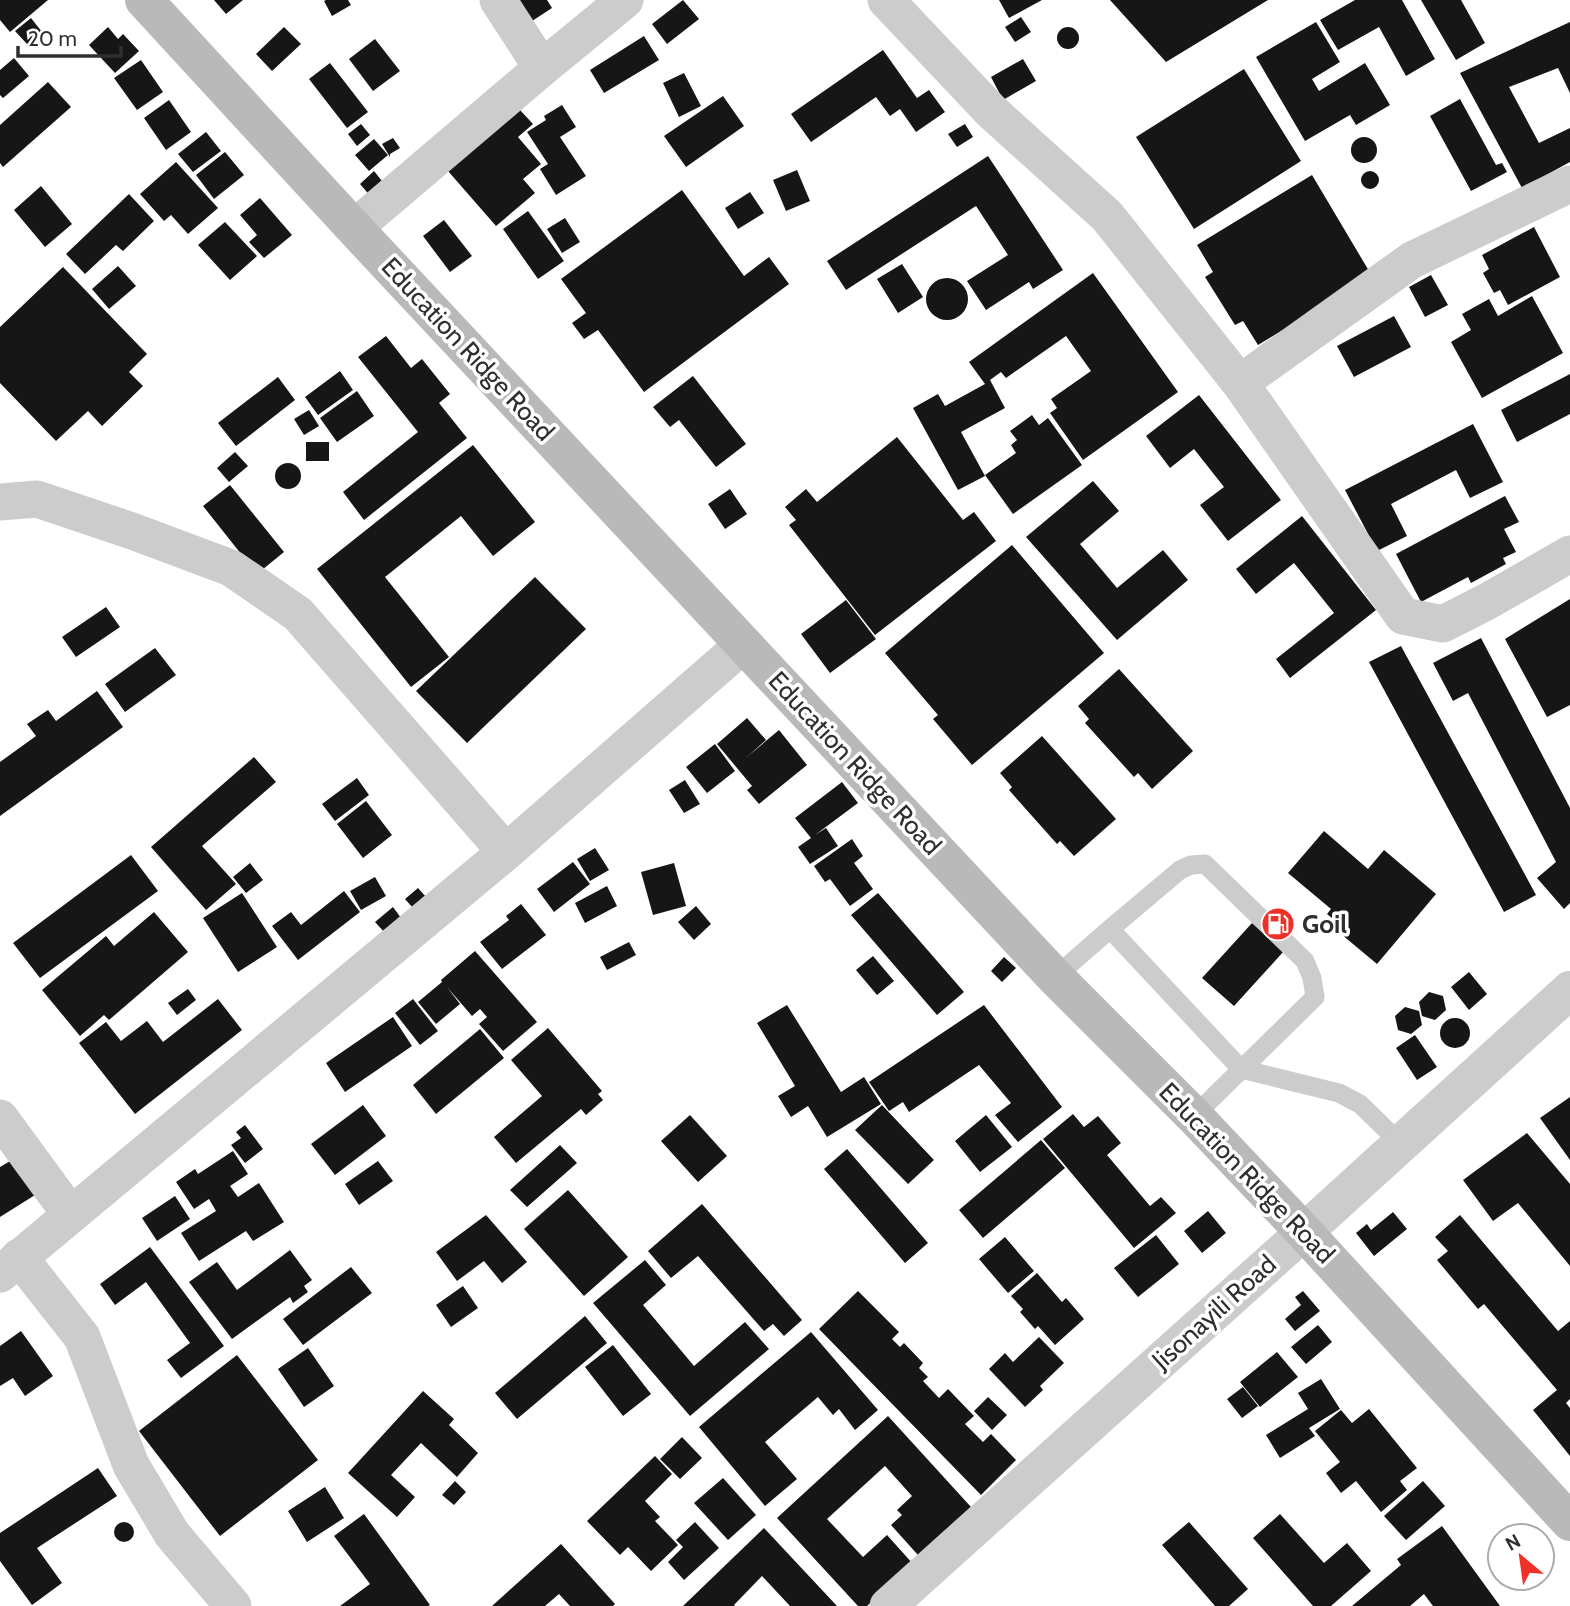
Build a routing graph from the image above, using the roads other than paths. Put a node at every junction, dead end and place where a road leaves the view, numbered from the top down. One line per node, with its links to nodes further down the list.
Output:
1 (144, 0): 7 (main road, Education Ridge Road)
2 (498, 0): 5 (street)
3 (625, 0): 5 (street)
4 (886, 0): 8 (street)
5 (542, 68): 7 (street)
6 (1570, 184): 8 (street)
7 (354, 228): 11 (main road, Education Ridge Road)
8 (1240, 383): 10 (street)
9 (0, 502): 12 (street)
10 (1570, 554)
11 (744, 644): 12 (street); 14 (main road, Education Ridge Road)
12 (506, 852): 20 (street)
13 (1110, 929): 14 (lane); 16 (lane); 16 (lane)
14 (1055, 977): 17 (main road, Education Ridge Road)
15 (1570, 990): 19 (street, Jisonayili Road)
16 (1241, 1069): 17 (lane); 19 (lane)
17 (1194, 1116): 21 (main road, Education Ridge Road)
18 (0, 1118): 20 (street)
19 (1401, 1144): 21 (street, Jisonayili Road)
20 (71, 1215): 22 (street)
21 (1304, 1232): 23 (main road, Education Ridge Road); 25 (street, Jisonayili Road)
22 (10, 1266): 24 (street)
23 (1570, 1522)
24 (233, 1606)
25 (888, 1606)

